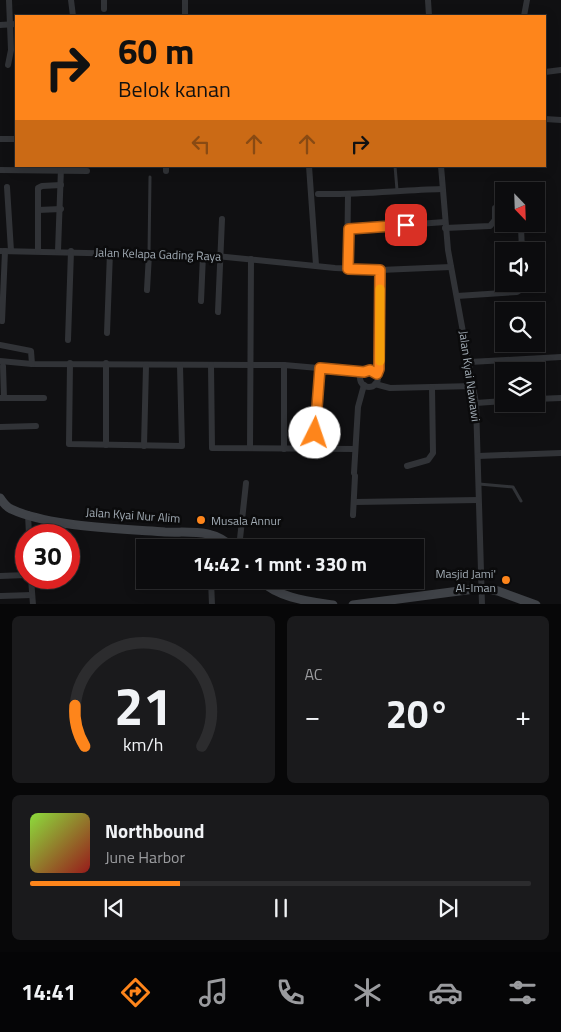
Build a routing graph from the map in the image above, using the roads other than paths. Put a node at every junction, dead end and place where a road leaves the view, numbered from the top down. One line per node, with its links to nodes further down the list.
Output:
1 (9, 0): 12 (street)
2 (72, 0): 8 (street)
3 (104, 0): 7 (street)
4 (185, 0): 9 (street)
5 (428, 0): 10 (street)
6 (527, 0): 11 (street)
7 (104, 9)
8 (73, 15)
9 (185, 15)
10 (428, 15)
11 (524, 15)
12 (13, 24): 13 (street); 14 (street)
13 (0, 25)
14 (8, 65)
15 (561, 70): 16 (street)
16 (546, 72)
17 (546, 119): 18 (street)
18 (561, 120)
19 (0, 139): 20 (street)
20 (15, 139)
21 (309, 167): 49 (street)
22 (395, 167): 31 (lane)
23 (441, 167): 30 (street, Jalan Kyai Nawawi)
24 (61, 168): 25 (street); 26 (street); 28 (street)
25 (0, 170)
26 (87, 170)
27 (150, 177): 45 (lane)
28 (61, 185): 34 (street); 35 (street)
29 (7, 187): 40 (street)
30 (442, 189): 31 (street); 38 (street, Jalan Kyai Nawawi)
31 (397, 190): 33 (street)
32 (318, 194): 33 (street)
33 (348, 195): 39 (street)
34 (61, 209): 35 (street); 42 (street)
35 (38, 210): 41 (street)
36 (222, 219): 47 (street)
37 (495, 220): 38 (street)
38 (445, 225): 39 (street); 50 (street, Jalan Kyai Nawawi)
39 (349, 229): 51 (street)
40 (5, 251): 41 (street, Jalan Kelapa Gading Raya); 58 (street)
41 (38, 251): 42 (street, Jalan Kelapa Gading Raya)
42 (58, 251): 43 (street, Jalan Kelapa Gading Raya)
43 (71, 251): 44 (street, Jalan Kelapa Gading Raya); 60 (street)
44 (110, 252): 45 (street, Jalan Kelapa Gading Raya); 59 (street)
45 (149, 254): 46 (street, Jalan Kelapa Gading Raya); 53 (street)
46 (203, 255): 47 (street, Jalan Kelapa Gading Raya); 56 (street)
47 (220, 256): 48 (street, Jalan Kelapa Gading Raya); 57 (street)
48 (251, 259): 49 (street, Jalan Kelapa Gading Raya); 71 (street)
49 (316, 265): 51 (street, Jalan Kelapa Gading Raya)
50 (451, 267): 52 (street, Jalan Kelapa Gading Raya); 55 (street, Jalan Kyai Nawawi)
51 (348, 269): 52 (street, Jalan Kelapa Gading Raya)
52 (380, 270): 75 (street)
53 (147, 290)
54 (517, 292): 55 (street)
55 (457, 296): 63 (street, Jalan Kyai Nawawi)
56 (201, 301)
57 (218, 312)
58 (2, 321)
59 (107, 333)
60 (68, 340)
61 (0, 345): 67 (street)
62 (561, 357): 63 (street)
63 (470, 362): 78 (street, Jalan Kyai Nawawi)
64 (70, 363): 65 (street); 67 (street); 88 (street)
65 (106, 363): 69 (street); 88 (street)
66 (2, 364): 67 (street); 80 (street)
67 (32, 364)
68 (211, 365): 70 (street); 71 (street); 90 (street)
69 (146, 366): 70 (street); 89 (street)
70 (180, 366): 89 (street)
71 (250, 366): 72 (street); 90 (street)
72 (284, 366): 73 (street); 91 (street)
73 (320, 368): 74 (street); 92 (street)
74 (364, 372): 75 (street); 77 (street)
75 (377, 374): 76 (street)
76 (376, 384): 77 (street); 79 (street)
77 (364, 385): 93 (street)
78 (474, 386): 79 (street); 85 (street, Jalan Kyai Nawawi)
79 (432, 388): 96 (street)
80 (2, 398): 81 (street)
81 (44, 398)
82 (561, 398): 83 (street)
83 (545, 399)
84 (495, 402): 85 (street)
85 (476, 403): 95 (street, Jalan Kyai Nawawi)
86 (36, 426): 87 (street)
87 (0, 427)
88 (106, 445): 89 (street)
89 (144, 446)
90 (250, 448): 91 (street)
91 (284, 448): 92 (street)
92 (314, 449): 93 (street)
93 (355, 449): 102 (street)
94 (561, 453): 95 (street)
95 (478, 456): 98 (street, Jalan Kyai Nawawi)
96 (407, 466)
97 (246, 483): 109 (street)
98 (478, 484): 100 (street, Jalan Kyai Nawawi); 101 (lane)
99 (0, 499): 103 (street, Jalan Kyai Nur Alim)
100 (478, 500): 102 (street); 112 (street, Jalan Kyai Nawawi)
101 (521, 501)
102 (355, 502): 104 (street)
103 (28, 514): 105 (street); 106 (street, Jalan Kyai Nur Alim)
104 (353, 515)
105 (28, 524)
106 (209, 533): 107 (street); 108 (street, Jalan Kyai Nur Alim)
107 (209, 539)
108 (222, 539)
109 (240, 539)
110 (15, 575): 111 (street)
111 (0, 576)
112 (482, 588): 117 (street); 124 (street, Jalan Kyai Nawawi); 125 (street)
113 (32, 589): 116 (street)
114 (211, 589): 120 (street)
115 (271, 589): 121 (street)
116 (32, 595): 118 (street); 119 (street)
117 (424, 595): 122 (street); 123 (street)
118 (1, 596)
119 (33, 604)
120 (212, 604)
121 (333, 604)
122 (353, 604)
123 (425, 604)
124 (482, 604)
125 (536, 604)

